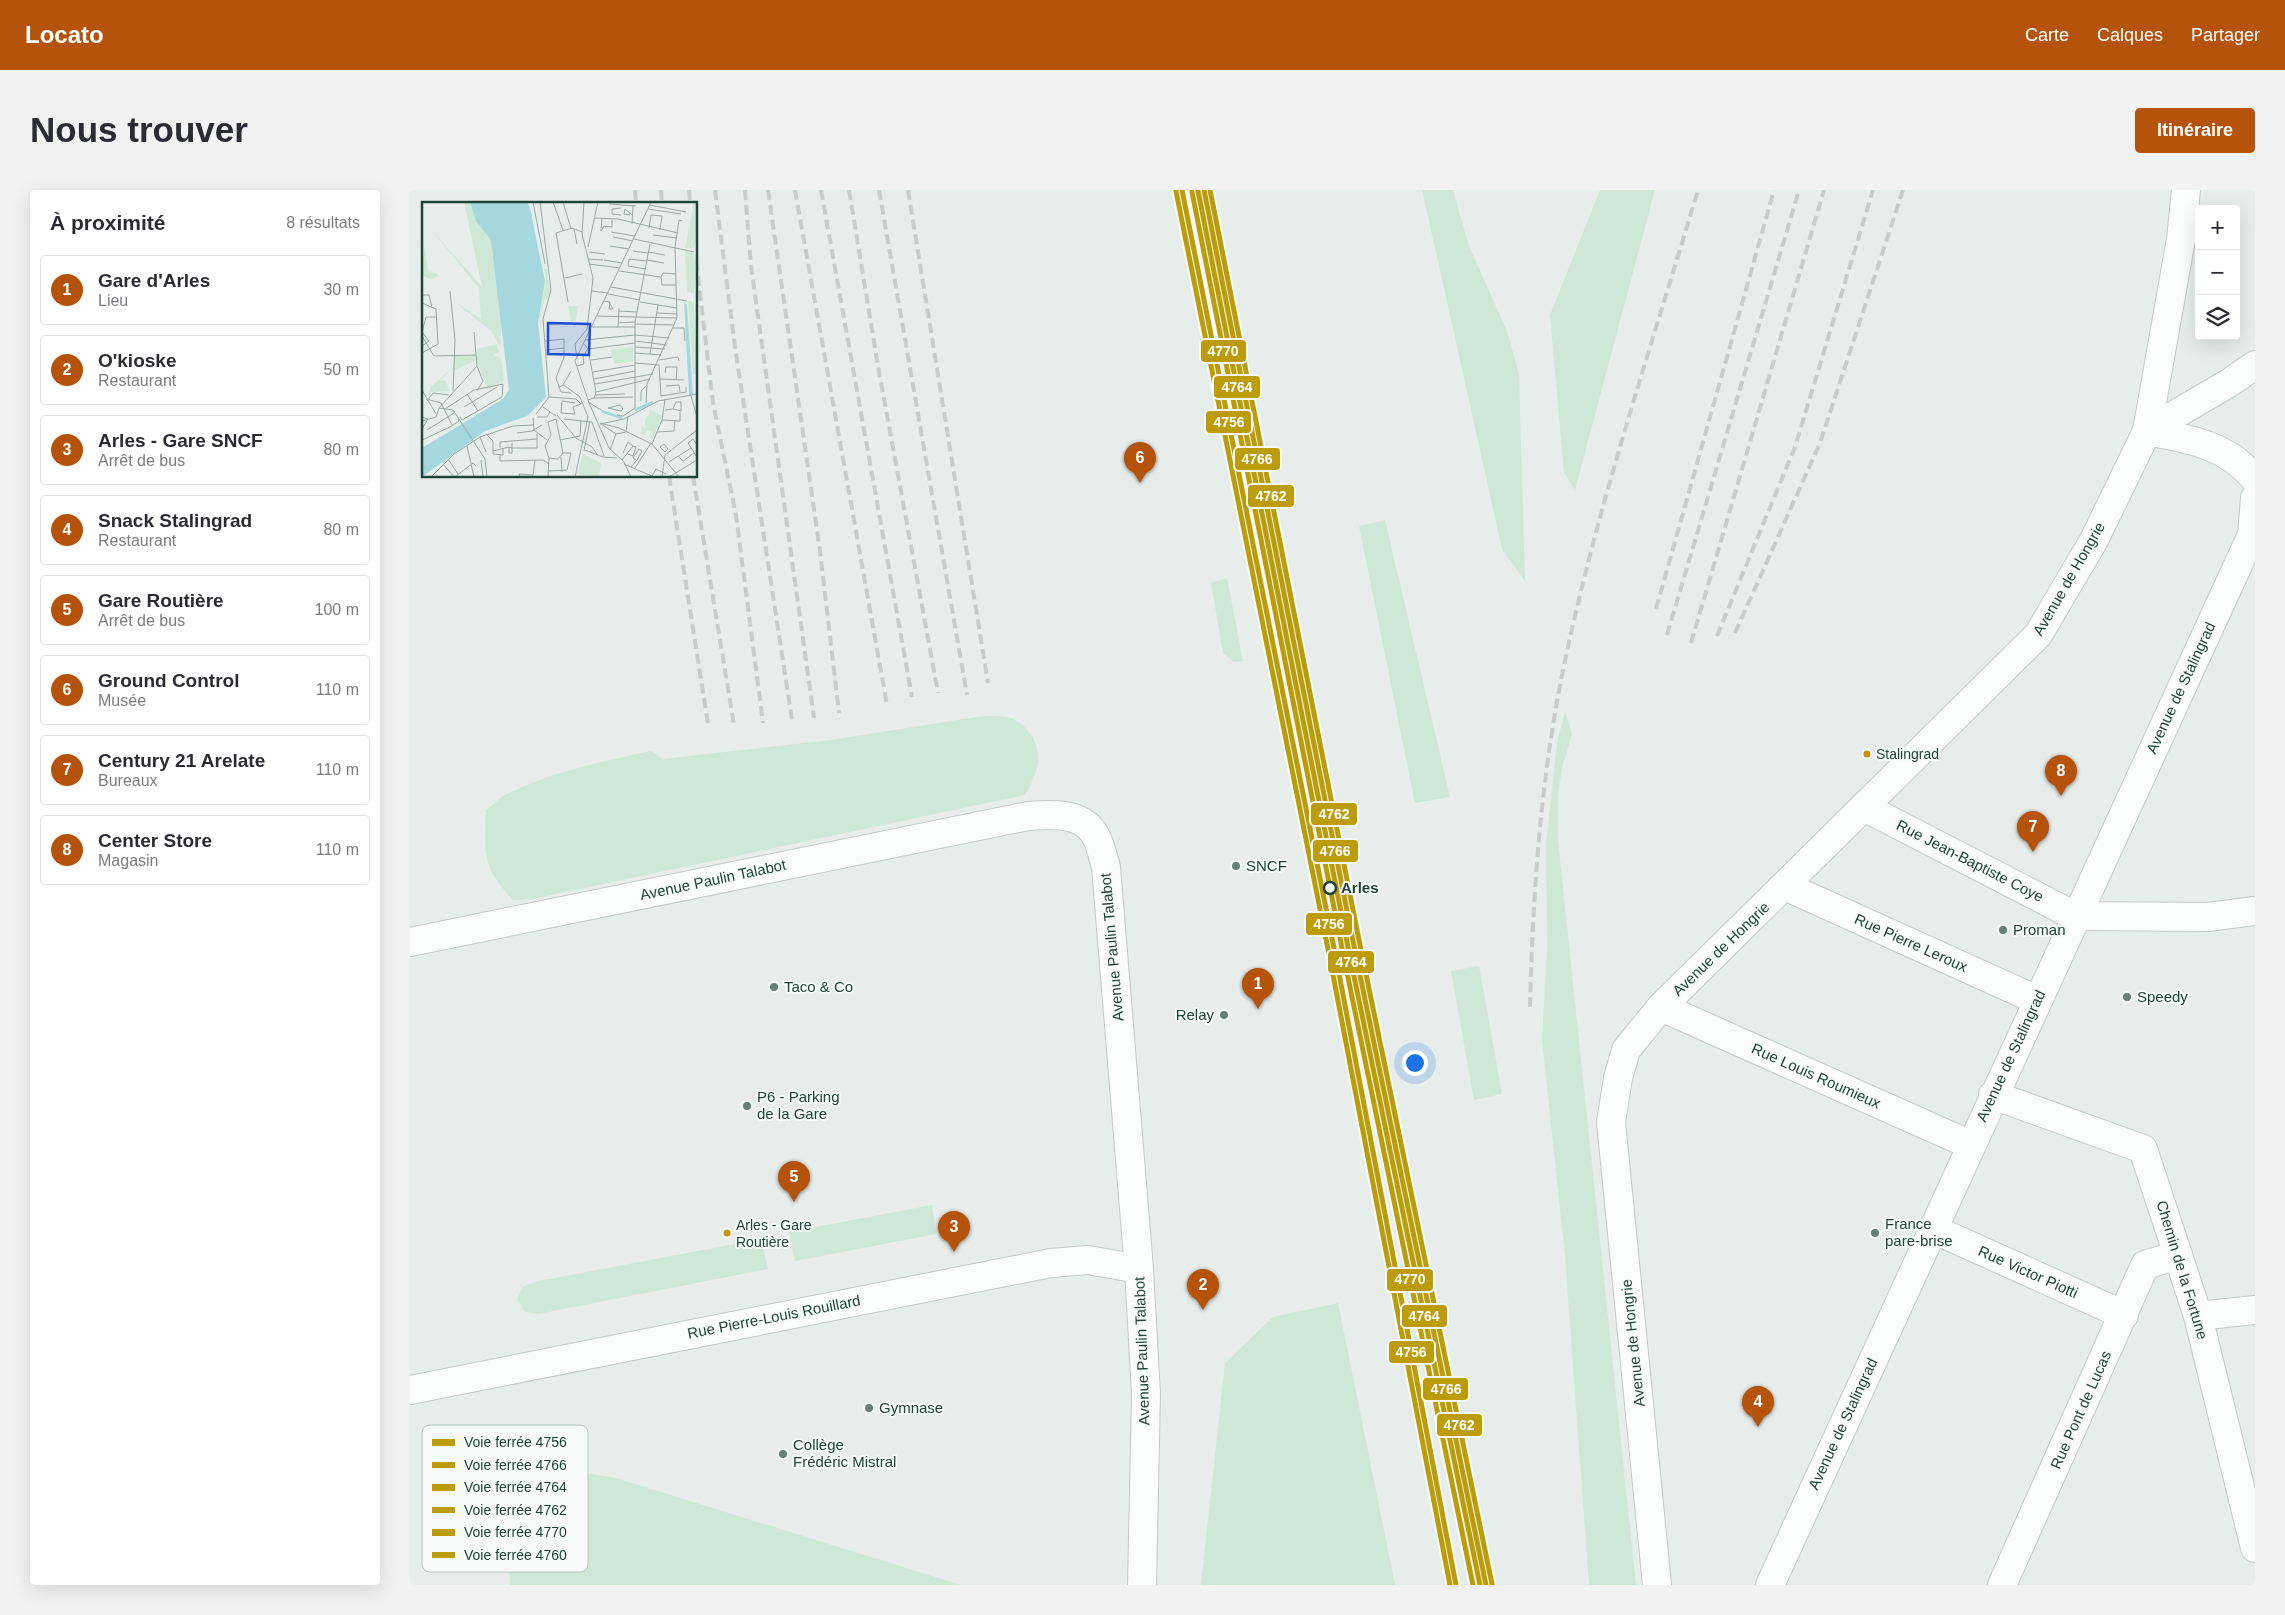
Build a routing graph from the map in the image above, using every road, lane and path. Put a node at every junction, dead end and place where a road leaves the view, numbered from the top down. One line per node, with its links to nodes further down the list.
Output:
1 (2186, 190): 3 (street, Avenue de Hongrie)
2 (2255, 365): 3 (street)
3 (2147, 431): 4 (street); 7 (street, Avenue de Hongrie)
4 (2255, 479)
5 (2255, 498): 6 (street)
6 (2253, 531): 10 (street, Avenue de Stalingrad)
7 (1864, 807): 8 (street, Avenue de Hongrie); 10 (street, Rue Jean-Baptiste Coye)
8 (1785, 886): 12 (street, Rue Pierre Leroux); 13 (street, Avenue de Hongrie)
9 (2255, 911): 10 (street)
10 (2075, 916): 12 (street, Avenue de Stalingrad)
11 (410, 942): 18 (street, Avenue Paulin Talabot)
12 (2037, 1000): 14 (street, Avenue de Stalingrad)
13 (1662, 1007): 15 (street, Rue Louis Roumieux); 25 (street, Avenue de Hongrie)
14 (1993, 1095): 15 (street, Avenue de Stalingrad); 17 (street, Chemin de la Fortune)
15 (1971, 1145): 16 (street, Avenue de Stalingrad)
16 (1933, 1228): 20 (street, Rue Victor Piotti); 26 (street, Avenue de Stalingrad)
17 (2178, 1255): 20 (street, Rue Pont de Lucas); 21 (street, Chemin de la Fortune)
18 (1139, 1270): 22 (street, Rue Pierre-Louis Rouillard); 24 (street, Avenue Paulin Talabot)
19 (2255, 1310): 21 (street)
20 (2124, 1315): 27 (street, Rue Pont de Lucas)
21 (2198, 1316): 23 (street, Chemin de la Fortune)
22 (410, 1390)
23 (2255, 1548)
24 (1142, 1585)
25 (1657, 1585)
26 (1770, 1585)
27 (2002, 1585)

